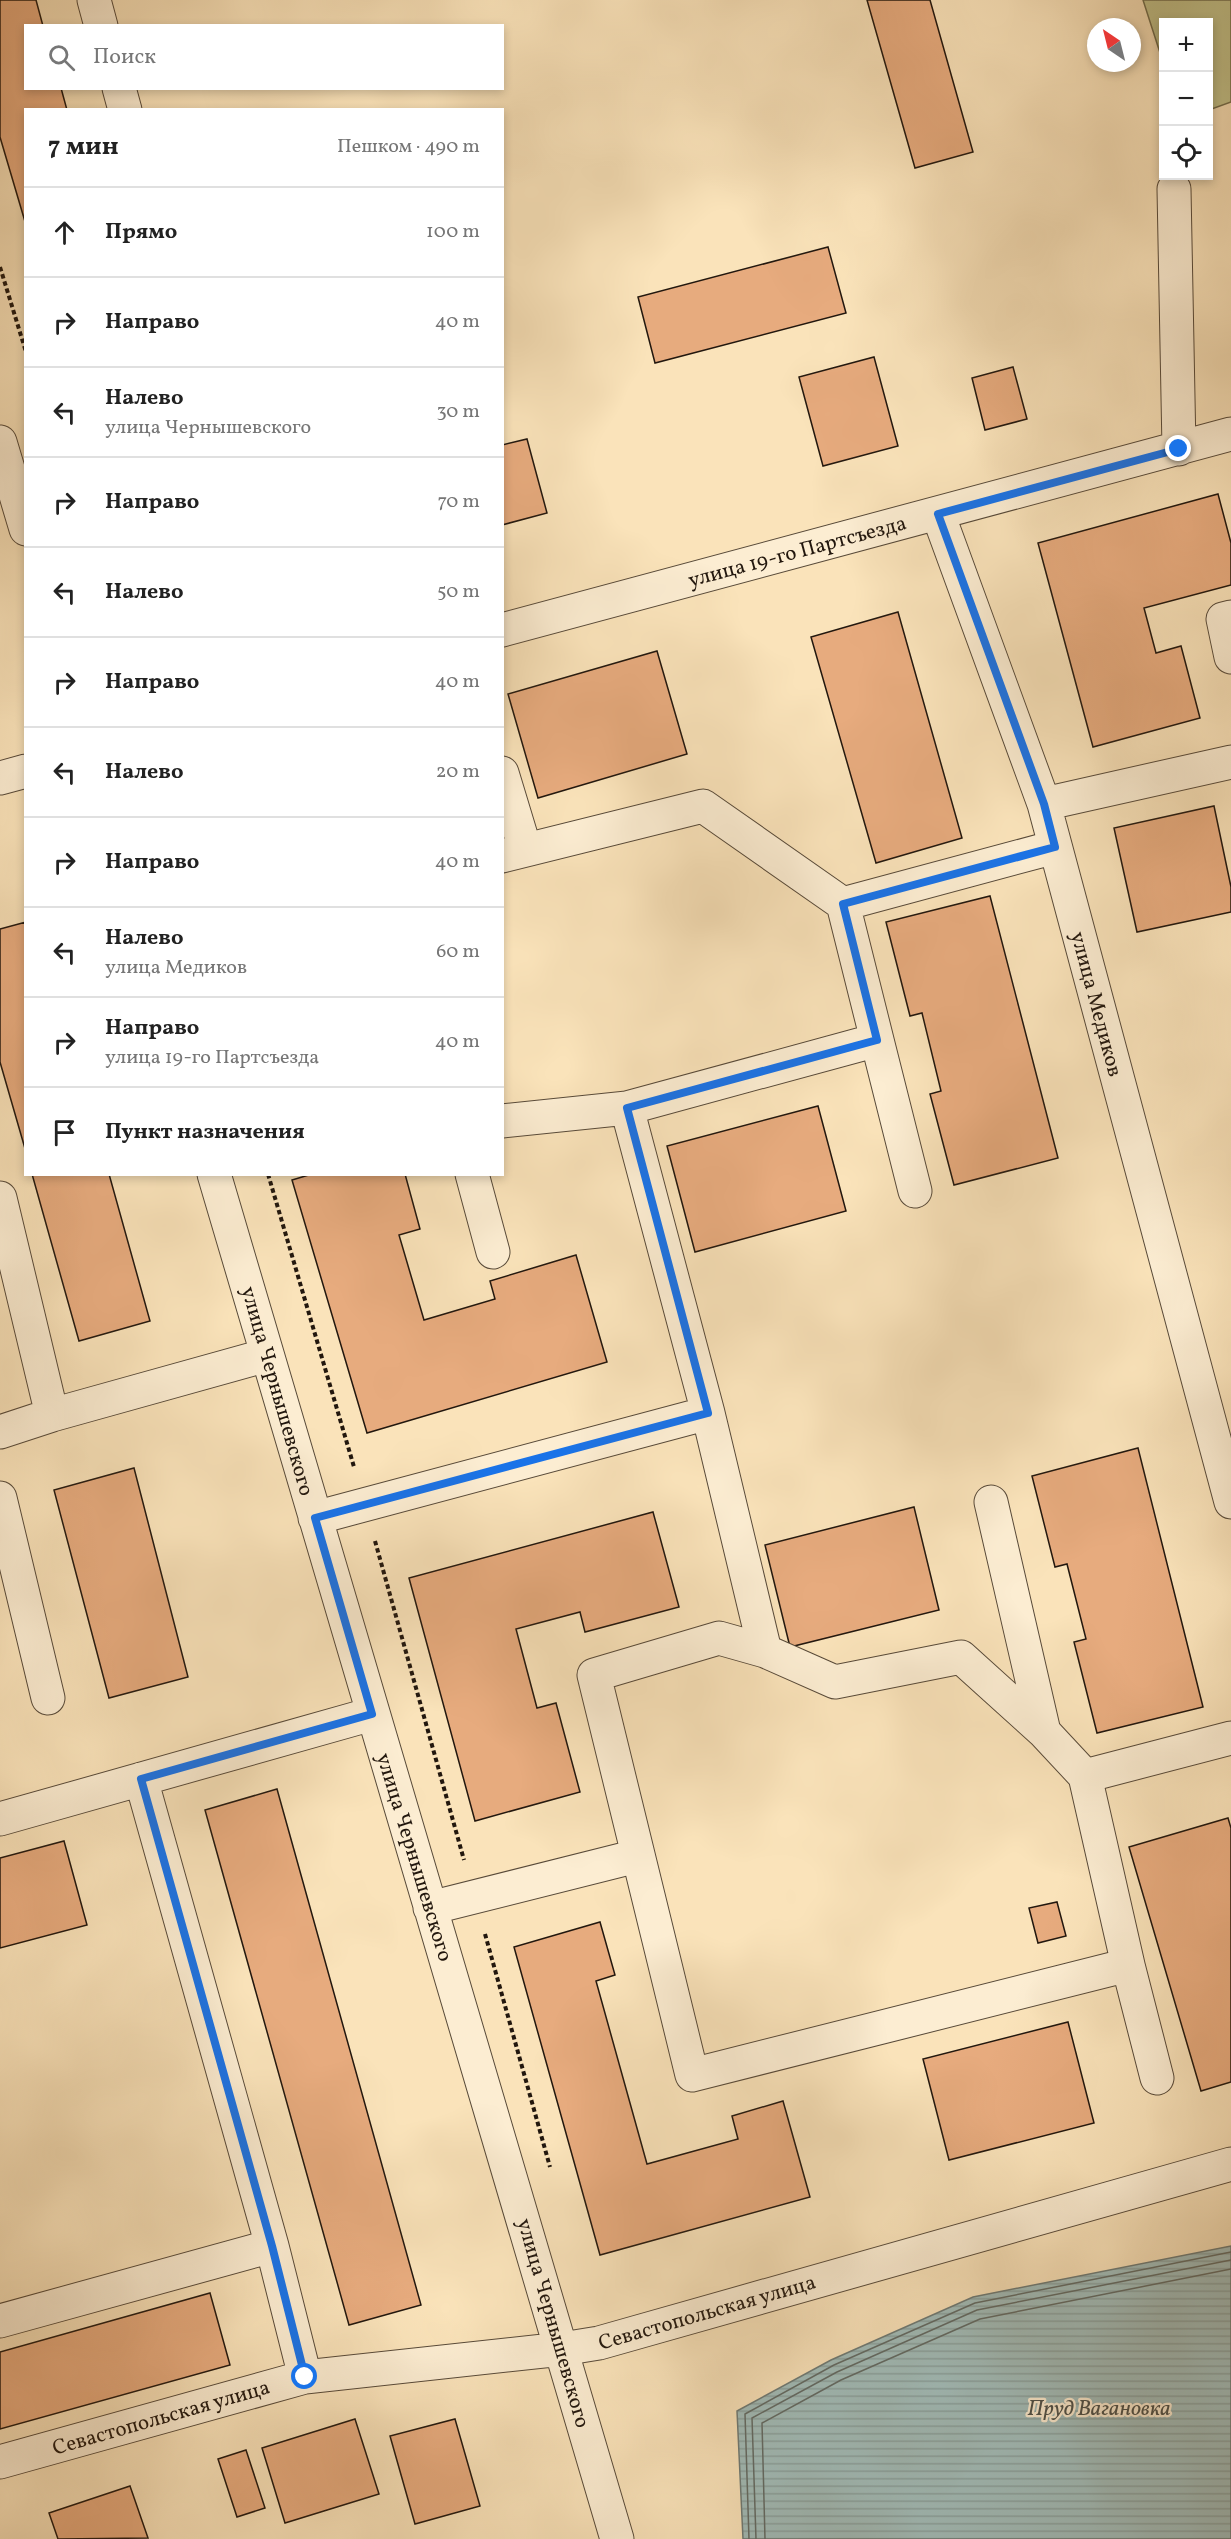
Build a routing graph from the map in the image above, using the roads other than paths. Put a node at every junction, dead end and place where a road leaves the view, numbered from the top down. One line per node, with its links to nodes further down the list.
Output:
1 (94, 0): 2 (street)
2 (100, 24)
3 (120, 90): 4 (street)
4 (124, 108)
5 (1174, 189): 8 (street)
6 (1231, 434): 8 (street, улица 19-го Партсъезда)
7 (0, 441): 10 (street)
8 (1179, 449): 9 (street, улица 19-го Партсъезда)
9 (938, 514): 12 (street, улица 19-го Партсъезда); 18 (street, улица Медиков)
10 (24, 522)
11 (1231, 617): 13 (street)
12 (504, 629)
13 (1231, 657)
14 (1231, 762): 18 (street)
15 (24, 772): 16 (street)
16 (0, 778)
17 (504, 786): 20 (street)
18 (1044, 804): 19 (street, улица Медиков)
19 (1055, 847): 21 (street); 36 (street, улица Медиков)
20 (514, 853): 21 (street)
21 (843, 904): 22 (street)
22 (877, 1040): 23 (street); 27 (street)
23 (627, 1108): 24 (street); 31 (street)
24 (504, 1121)
25 (215, 1176): 30 (street, улица Чернышевского)
26 (473, 1176): 29 (street)
27 (915, 1191)
28 (2, 1212): 32 (street)
29 (493, 1252)
30 (267, 1355): 32 (street); 37 (street, улица Чернышевского)
31 (708, 1413): 37 (street); 38 (street)
32 (52, 1415): 33 (street)
33 (0, 1432)
34 (0, 1498): 39 (street)
35 (991, 1502): 41 (street)
36 (1231, 1502)
37 (315, 1518): 40 (street, улица Чернышевского)
38 (765, 1651): 41 (street); 46 (street)
39 (48, 1698)
40 (372, 1714): 44 (street); 47 (street, улица Чернышевского)
41 (1044, 1732): 43 (street)
42 (1231, 1738): 43 (street)
43 (1085, 1776): 48 (street)
44 (141, 1779): 45 (street); 51 (street)
45 (0, 1819)
46 (637, 1856): 47 (street); 48 (street)
47 (430, 1908): 53 (street, улица Чернышевского)
48 (1128, 1965): 49 (street)
49 (1157, 2078)
50 (1231, 2164): 53 (street, Севастопольская улица)
51 (272, 2246): 52 (street); 54 (street)
52 (0, 2321)
53 (562, 2349): 54 (street, Севастопольская улица); 56 (street, улица Чернышевского)
54 (305, 2377): 55 (street, Севастопольская улица)
55 (0, 2462)
56 (617, 2539)

